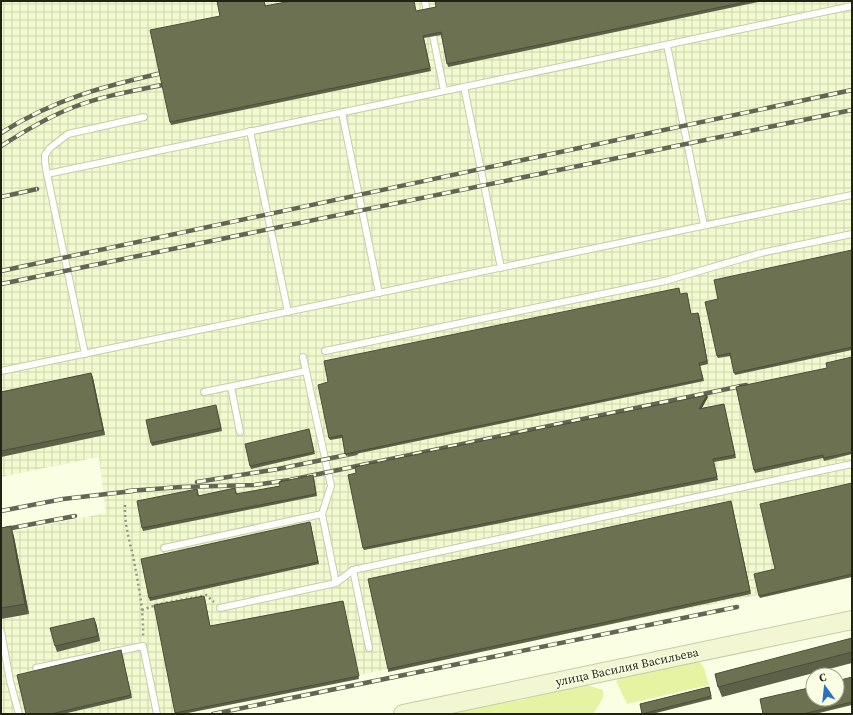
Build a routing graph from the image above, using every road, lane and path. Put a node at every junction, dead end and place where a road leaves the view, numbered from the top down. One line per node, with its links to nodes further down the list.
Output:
1 (425, 1): 3 (lane)
2 (852, 6): 5 (lane)
3 (427, 12)
4 (433, 36): 7 (lane)
5 (667, 45): 6 (lane); 13 (lane)
6 (464, 87): 7 (lane); 15 (lane)
7 (444, 91): 8 (lane)
8 (342, 113): 10 (lane); 16 (lane)
9 (144, 117): 11 (lane)
10 (250, 132): 11 (lane); 17 (lane)
11 (47, 174): 19 (lane)
12 (852, 195): 13 (lane)
13 (704, 225): 15 (lane)
14 (852, 234): 18 (lane)
15 (501, 268): 16 (lane)
16 (379, 293): 17 (lane)
17 (288, 312): 19 (lane)
18 (325, 351)
19 (85, 354): 22 (lane)
20 (303, 357): 21 (lane)
21 (306, 371): 23 (lane); 28 (lane)
22 (1, 372)
23 (231, 387): 24 (lane); 25 (lane)
24 (204, 392)
25 (240, 432)
26 (852, 464): 30 (lane)
27 (125, 504): 33 (path)
28 (322, 514): 29 (lane); 31 (lane)
29 (164, 548)
30 (352, 570): 31 (lane); 37 (lane)
31 (336, 583): 32 (lane)
32 (220, 608): 33 (path)
33 (142, 610): 36 (path)
34 (852, 620): 41 (main road, улица Василия Васильева)
35 (1, 631): 39 (lane)
36 (143, 646): 38 (lane); 40 (lane)
37 (369, 648)
38 (36, 668)
39 (19, 714)
40 (157, 714)
41 (402, 714)

